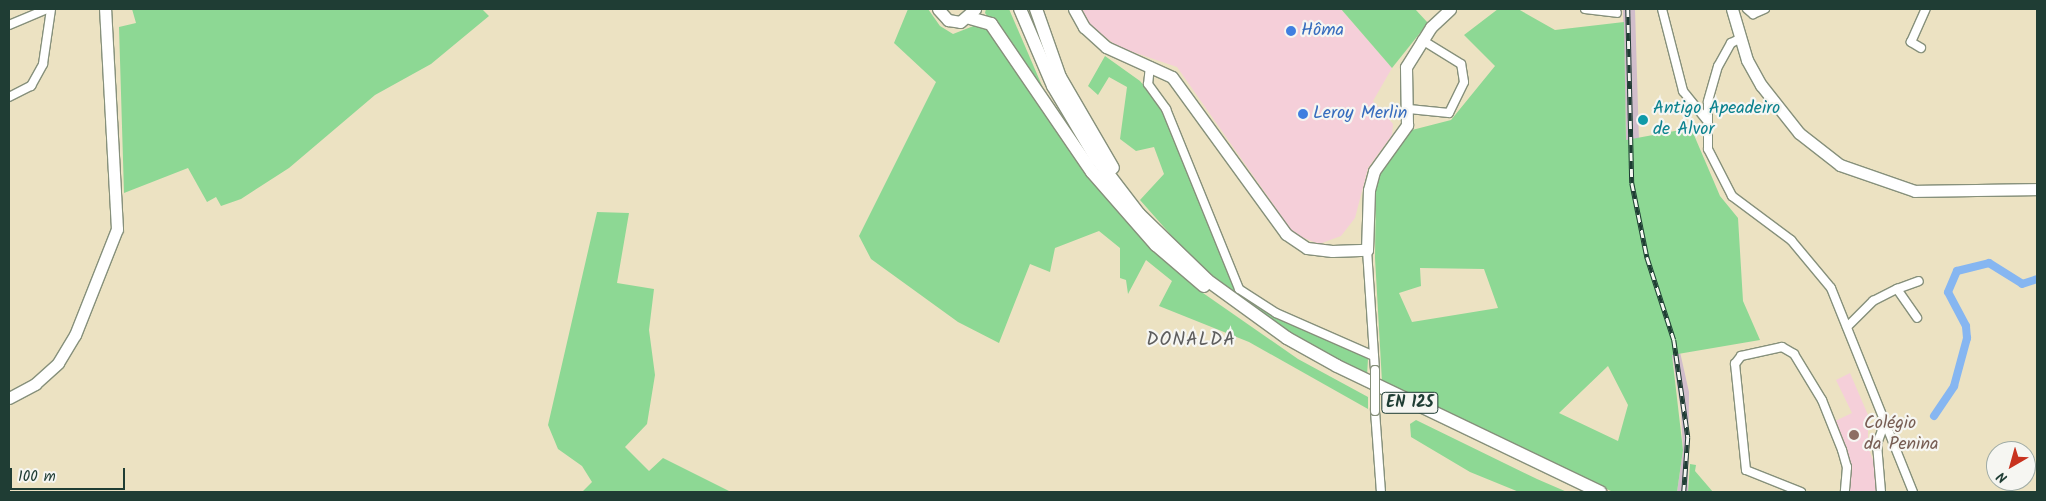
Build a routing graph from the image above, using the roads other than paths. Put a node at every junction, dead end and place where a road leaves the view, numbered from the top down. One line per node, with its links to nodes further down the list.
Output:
1 (47, 9): 18 (street)
2 (51, 9): 23 (street)
3 (105, 9): 35 (street)
4 (938, 9): 16 (street)
5 (1015, 9): 31 (main road, EN 125)
6 (1020, 9): 30 (main road, EN 125)
7 (1036, 9): 30 (main road)
8 (1074, 9): 22 (street)
9 (1450, 9): 20 (street)
10 (1585, 9): 17 (street)
11 (1662, 9): 25 (street)
12 (1732, 9): 19 (street)
13 (1747, 9): 14 (street)
14 (1765, 9)
15 (1926, 9): 21 (street)
16 (973, 13): 31 (main road)
17 (1617, 13)
18 (9, 25)
19 (1739, 39): 25 (street); 26 (street)
20 (1422, 40): 24 (street); 24 (street)
21 (1921, 48)
22 (1150, 66): 27 (street); 34 (street)
23 (9, 97)
24 (1410, 109): 27 (street)
25 (1707, 121): 33 (street)
26 (2037, 189)
27 (1367, 250): 34 (street)
28 (1919, 281): 29 (street)
29 (1897, 289): 32 (street); 33 (street)
30 (1229, 298): 39 (main road, EN 125)
31 (1244, 317): 38 (main road, EN 125)
32 (1917, 318)
33 (1847, 327): 36 (street)
34 (1374, 356): 37 (street, bridge)
35 (9, 398)
36 (1884, 422): 42 (street); 43 (street)
37 (1381, 492)
38 (1584, 492)
39 (1600, 492)
40 (1801, 492): 41 (street)
41 (1844, 492)
42 (1881, 492)
43 (1913, 492)

